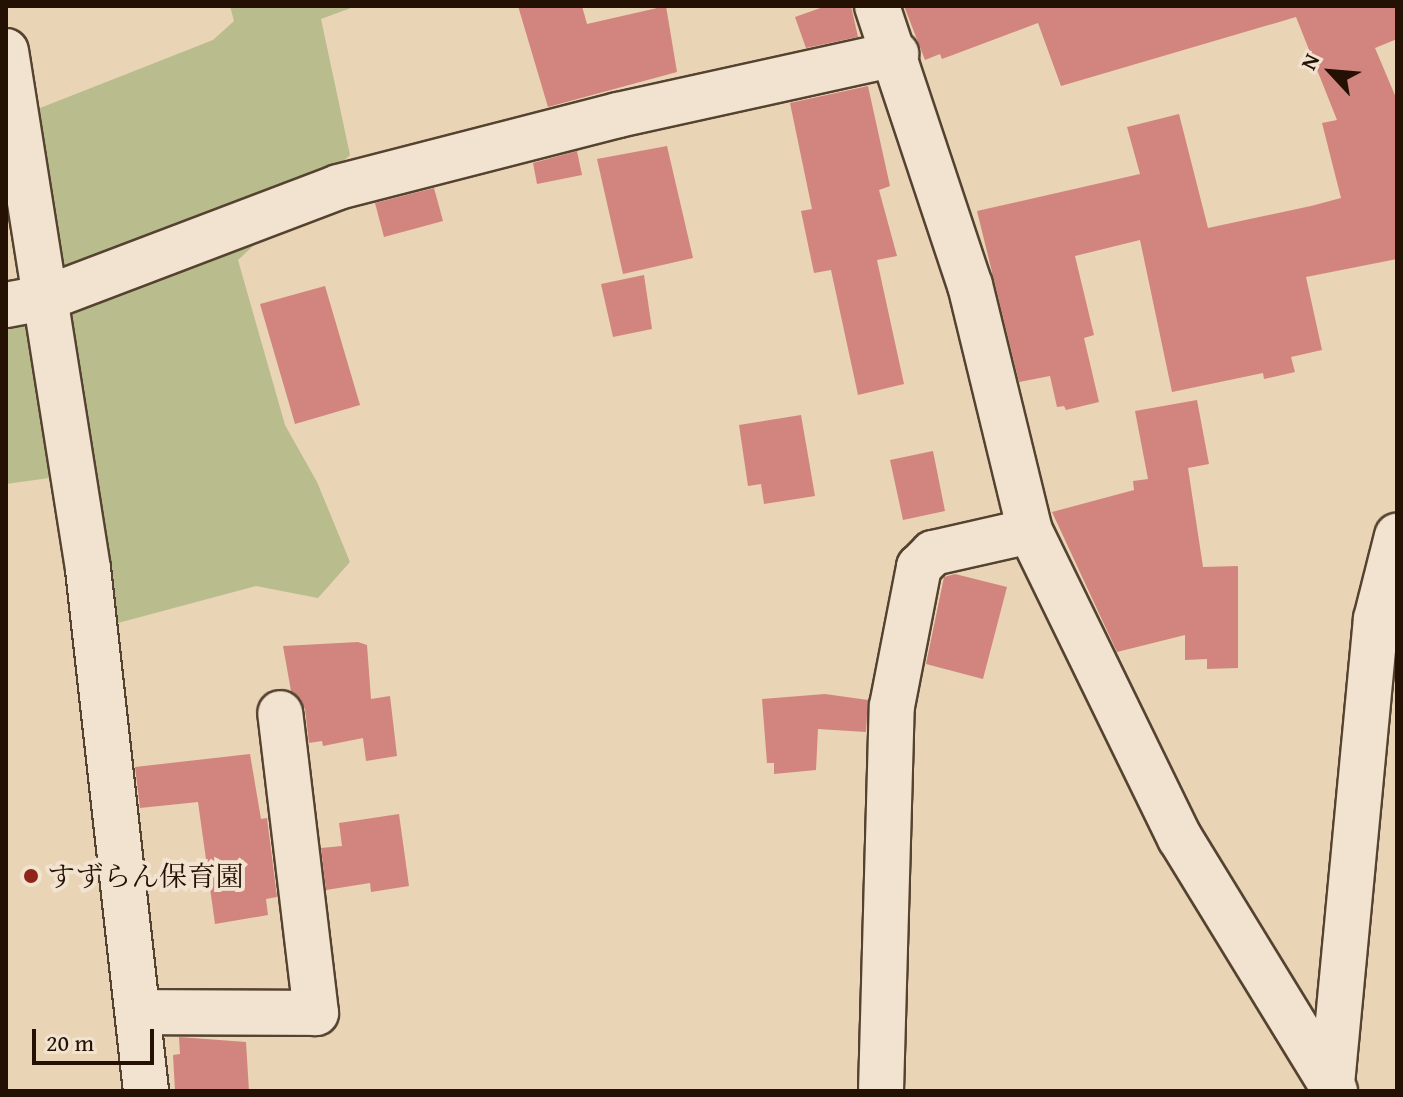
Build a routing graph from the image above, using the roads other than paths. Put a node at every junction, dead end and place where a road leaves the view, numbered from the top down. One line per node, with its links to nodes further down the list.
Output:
1 (877, 6): 3 (street)
2 (6, 51): 4 (street)
3 (896, 54): 4 (street); 6 (street)
4 (49, 297): 5 (street); 9 (street)
5 (6, 305)
6 (1030, 531): 10 (street); 12 (street)
7 (1397, 536): 10 (street)
8 (280, 713): 9 (street)
9 (139, 1012): 11 (street)
10 (1333, 1087)
11 (146, 1091)
12 (881, 1091)

